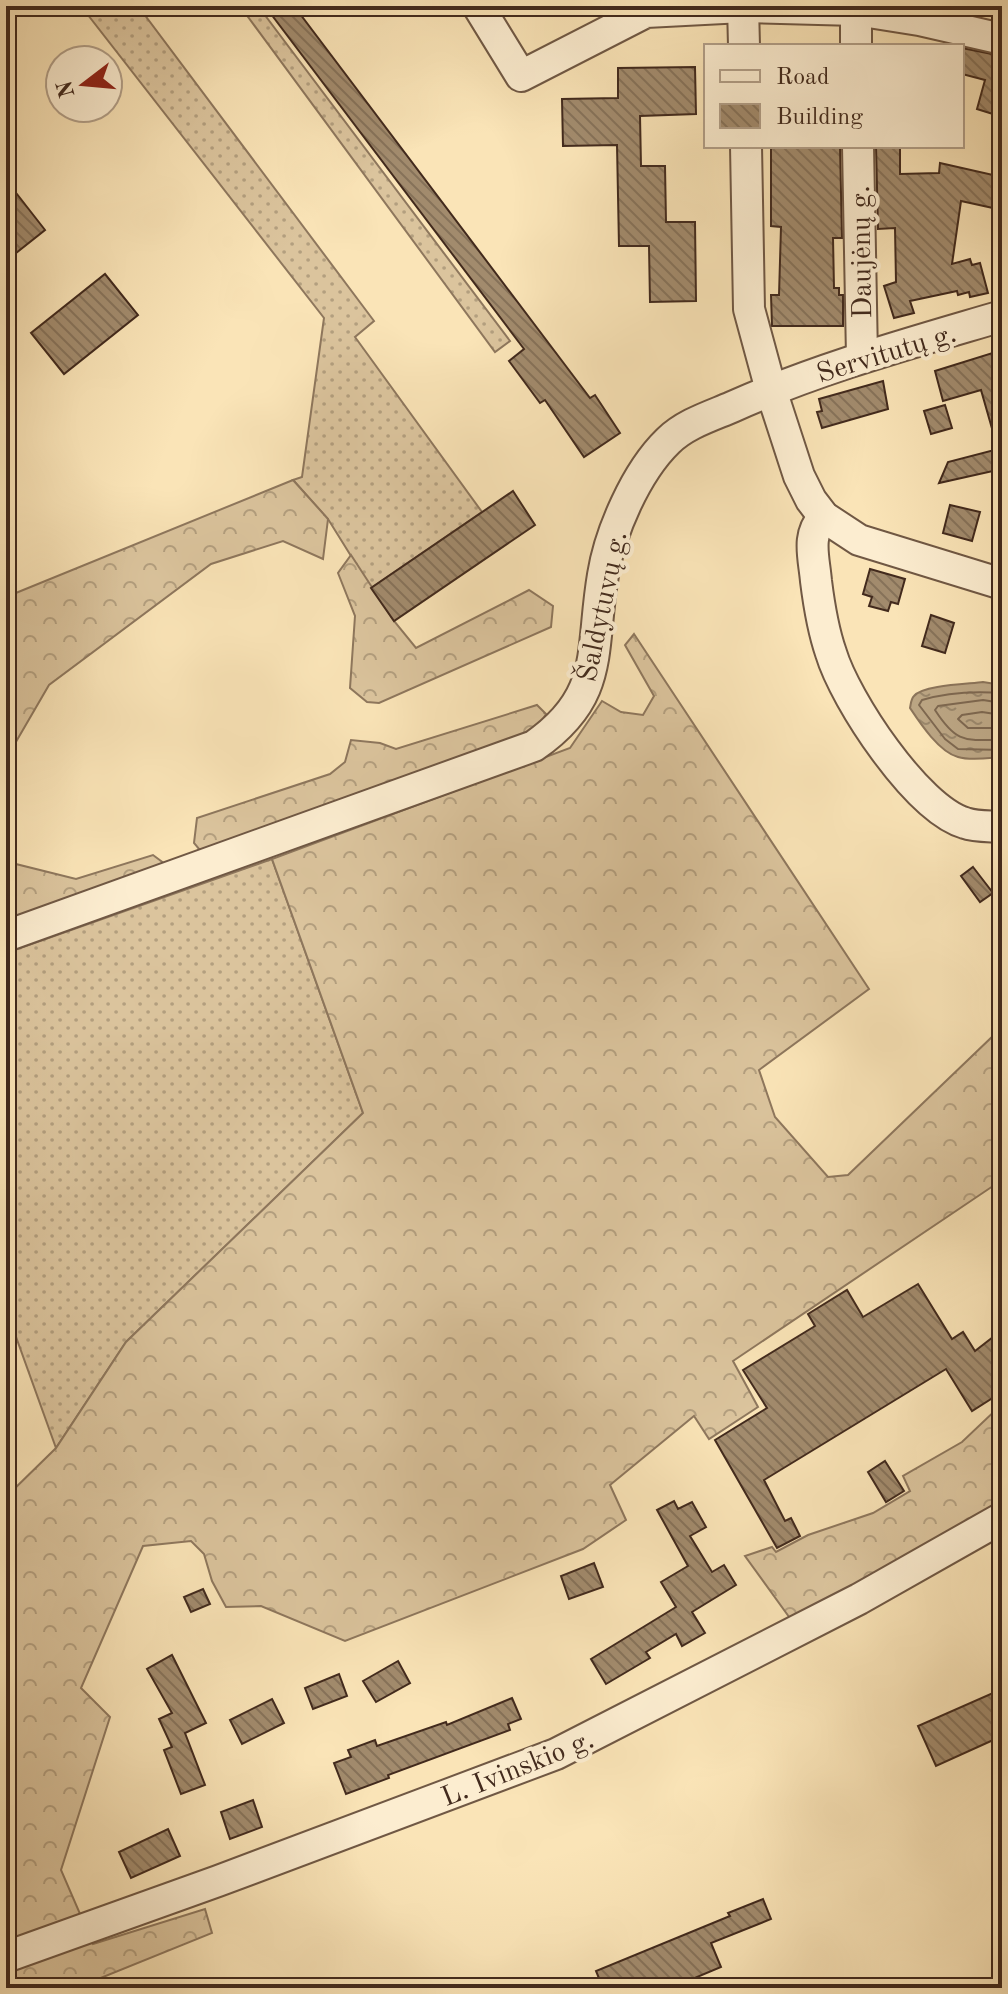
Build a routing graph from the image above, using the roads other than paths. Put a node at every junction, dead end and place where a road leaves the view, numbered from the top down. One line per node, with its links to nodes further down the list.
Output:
1 (478, 6): 2 (street)
2 (743, 6): 3 (street); 5 (street)
3 (856, 8): 4 (street); 6 (street)
4 (1002, 39)
5 (744, 44)
6 (856, 44)
7 (746, 148): 11 (street)
8 (858, 148): 10 (street, Daujėnų g.)
9 (1002, 316): 10 (street, Servitutų g.)
10 (862, 357): 11 (street, Servitutų g.)
11 (771, 390): 12 (street); 15 (street, Šaldytuvų g.)
12 (824, 517): 13 (street); 14 (street)
13 (1002, 584)
14 (1002, 827)
15 (6, 936)
16 (1002, 1518): 17 (street, L. Ivinskio g.)
17 (6, 1957)

